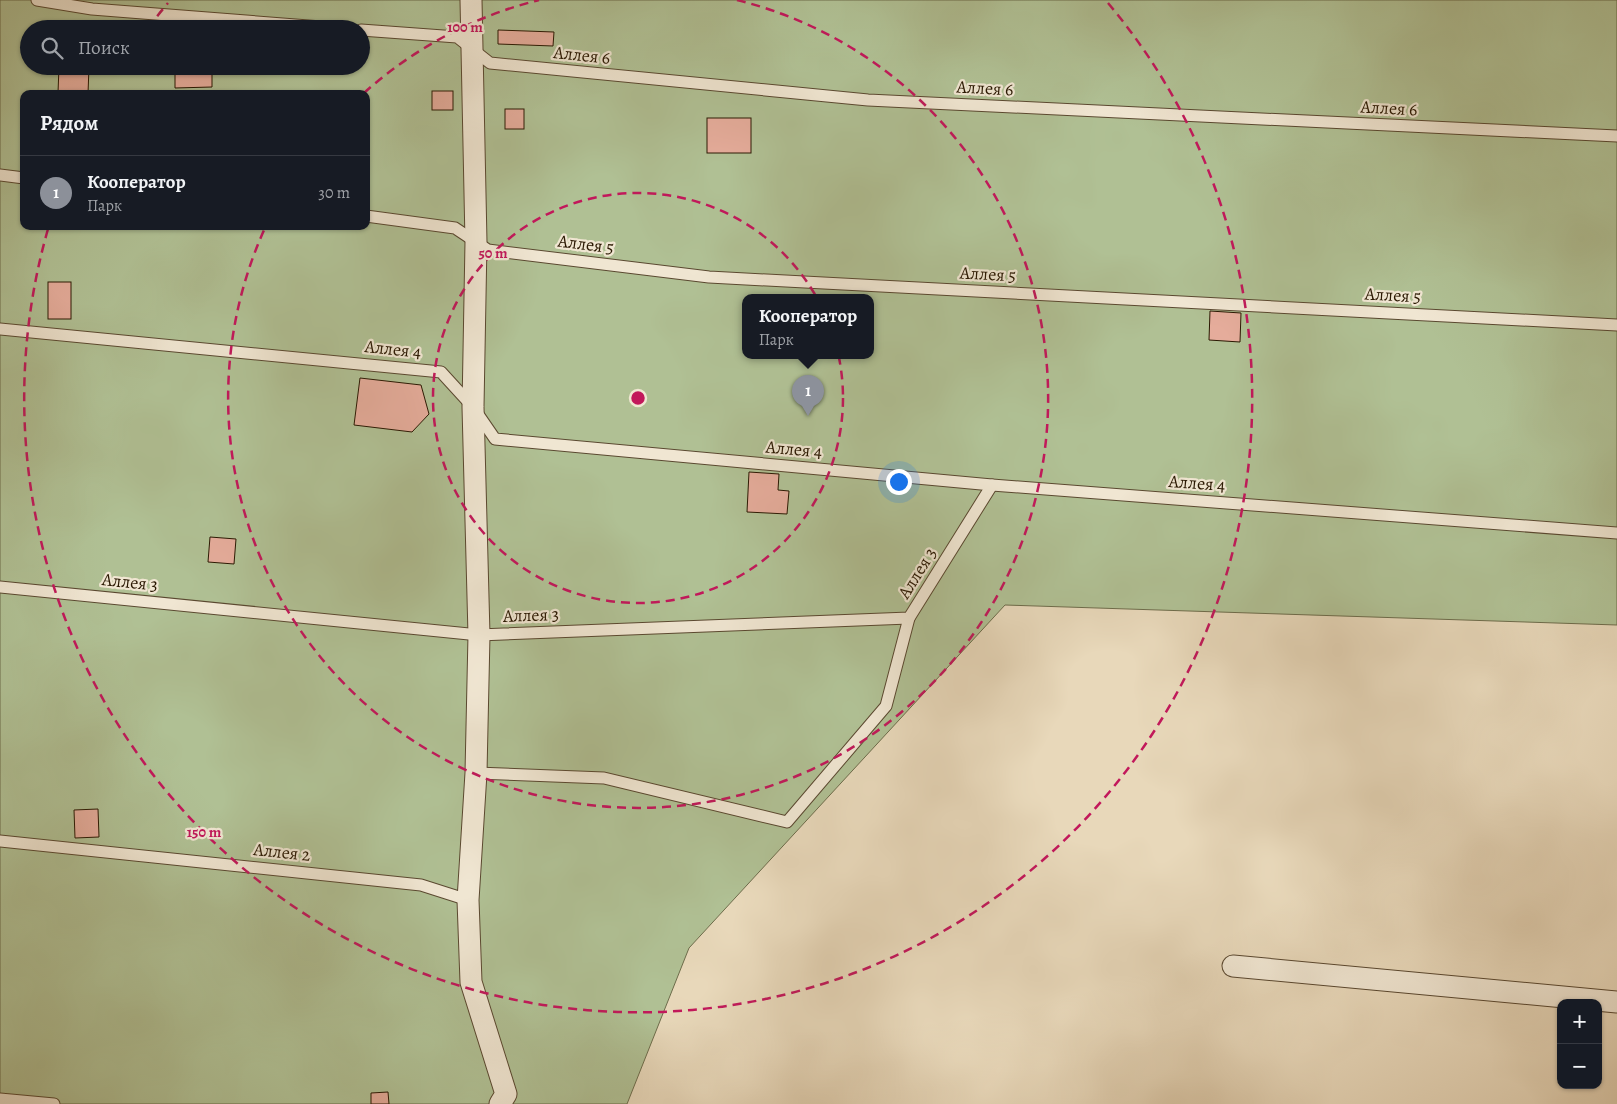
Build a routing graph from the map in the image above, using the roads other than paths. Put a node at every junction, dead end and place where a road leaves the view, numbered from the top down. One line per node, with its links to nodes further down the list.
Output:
1 (37, 0): 3 (lane)
2 (471, 0): 5 (street)
3 (232, 20)
4 (370, 31): 5 (lane, Аллея 6)
5 (472, 49): 6 (lane, Аллея 6); 10 (street)
6 (1617, 136)
7 (0, 175): 8 (lane)
8 (20, 178)
9 (370, 217): 10 (lane, Аллея 5)
10 (476, 242): 11 (lane, Аллея 5); 13 (street)
11 (1617, 325)
12 (0, 329): 13 (lane, Аллея 4)
13 (473, 407): 14 (lane, Аллея 4); 18 (street)
14 (992, 485): 15 (lane, Аллея 4); 17 (lane, Аллея 3)
15 (1617, 533)
16 (0, 587): 18 (lane, Аллея 3)
17 (909, 618): 18 (lane, Аллея 3); 19 (lane)
18 (479, 635): 19 (street)
19 (476, 773): 21 (street)
20 (0, 841): 21 (lane, Аллея 2)
21 (468, 900): 26 (street)
22 (1233, 966): 23 (street)
23 (1617, 1002)
24 (0, 1099): 25 (lane)
25 (54, 1104)
26 (500, 1104)

